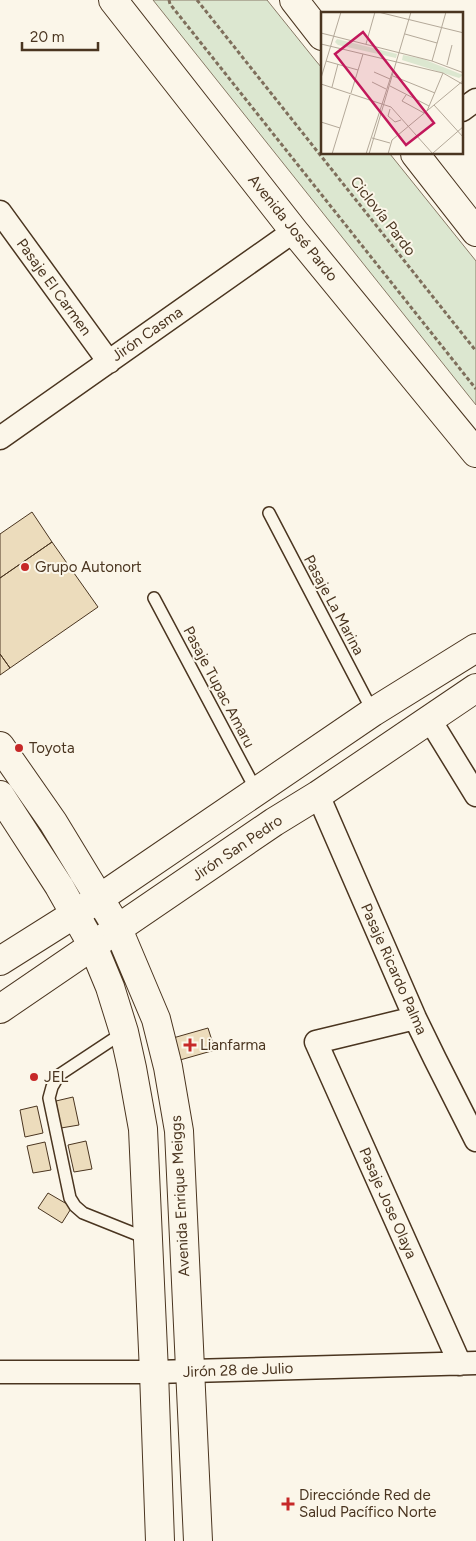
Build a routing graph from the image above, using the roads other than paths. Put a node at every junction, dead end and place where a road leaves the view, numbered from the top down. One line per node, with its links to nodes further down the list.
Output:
1 (113, 0): 8 (main road, Avenida José Pardo)
2 (294, 0): 3 (main road)
3 (321, 35)
4 (476, 100): 5 (street)
5 (464, 109)
6 (416, 155): 9 (main road)
7 (0, 212): 10 (street, Pasaje El Carmen)
8 (294, 230): 10 (street, Jirón Casma); 12 (main road, Avenida José Pardo)
9 (476, 232)
10 (109, 362): 11 (street, Jirón Casma)
11 (0, 438)
12 (476, 453)
13 (269, 513): 17 (lane, Pasaje La Marina)
14 (154, 598): 20 (lane, Pasaje Tupac Amaru)
15 (476, 648): 17 (main road)
16 (476, 688): 18 (main road, Jirón San Pedro)
17 (374, 712): 20 (main road)
18 (430, 720): 22 (main road, Jirón San Pedro); 23 (street)
19 (0, 746): 24 (main road, Avenida Enrique Meiggs)
20 (256, 790): 24 (main road)
21 (0, 795): 25 (main road)
22 (318, 795): 26 (main road, Jirón San Pedro); 30 (street, Pasaje Ricardo Palma)
23 (476, 795)
24 (100, 898): 25 (main road); 26 (main road, Avenida Enrique Meiggs)
25 (75, 914): 27 (main road); 28 (main road)
26 (118, 929): 27 (main road, Jirón San Pedro); 35 (main road, Avenida Enrique Meiggs)
27 (93, 946): 29 (main road, Jirón San Pedro); 31 (main road)
28 (0, 962)
29 (0, 1009)
30 (415, 1018): 32 (street, Pasaje Ricardo Palma); 34 (street, Pasaje Jose Olaya)
31 (124, 1032): 33 (main road); 33 (lane)
32 (476, 1140)
33 (148, 1239): 37 (main road)
34 (468, 1364): 35 (street, Jirón 28 de Julio)
35 (189, 1371): 37 (street, Jirón 28 de Julio); 39 (main road, Avenida Enrique Meiggs)
36 (0, 1372): 37 (street, Jirón 28 de Julio)
37 (154, 1372): 38 (main road)
38 (160, 1541)
39 (198, 1541)

